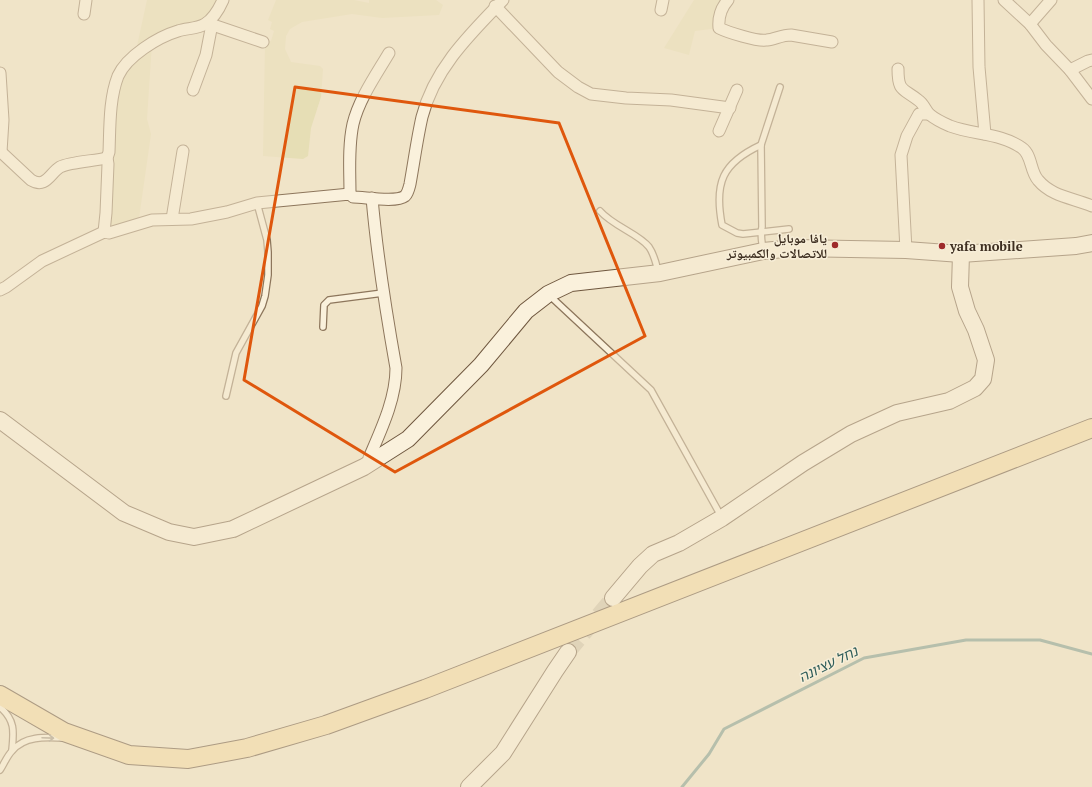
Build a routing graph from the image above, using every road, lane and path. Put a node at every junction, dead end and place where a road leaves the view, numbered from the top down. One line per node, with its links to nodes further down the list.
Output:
1 (86, 0): 8 (street)
2 (223, 0): 9 (street)
3 (728, 0): 12 (street)
4 (978, 0): 25 (street)
5 (1005, 0): 10 (street)
6 (1051, 0): 10 (street)
7 (499, 3): 22 (street); 31 (street)
8 (84, 14)
9 (209, 24): 11 (street); 19 (street); 29 (street)
10 (1030, 24): 16 (street)
11 (263, 42)
12 (832, 42)
13 (389, 53): 30 (street)
14 (1092, 60): 16 (street)
15 (898, 69): 23 (street)
16 (1070, 70): 21 (street)
17 (0, 73): 28 (street)
18 (780, 87): 26 (lane)
19 (193, 90)
20 (737, 90): 22 (street)
21 (1092, 100)
22 (730, 108): 24 (street)
23 (929, 114): 25 (street); 40 (street)
24 (719, 132)
25 (985, 134): 33 (street)
26 (761, 145): 38 (lane); 38 (lane)
27 (183, 151): 35 (street)
28 (0, 152): 29 (street)
29 (107, 158): 37 (street)
30 (350, 194): 31 (street); 32 (street)
31 (372, 198): 45 (street)
32 (257, 202): 35 (street); 48 (lane)
33 (1092, 206)
34 (600, 211): 43 (lane)
35 (172, 219): 37 (street)
36 (789, 229): 38 (lane)
37 (104, 232): 44 (street)
38 (760, 233): 41 (lane)
39 (1092, 243): 42 (main road)
40 (906, 250): 41 (main road); 42 (main road)
41 (763, 251): 43 (main road)
42 (961, 254): 52 (main road)
43 (660, 273): 46 (main road)
44 (0, 290)
45 (383, 293): 47 (lane); 51 (street)
46 (548, 294): 51 (main road); 52 (lane)
47 (323, 328)
48 (226, 396)
49 (0, 420): 51 (main road)
50 (1092, 428): 57 (main road)
51 (368, 464)
52 (722, 518): 53 (main road)
53 (613, 598)
54 (568, 652): 60 (main road)
55 (0, 695): 57 (main road)
56 (0, 707): 58 (lane)
57 (105, 747): 58 (lane, one-way to 57)
58 (12, 750): 59 (lane)
59 (0, 770)
60 (469, 787)

